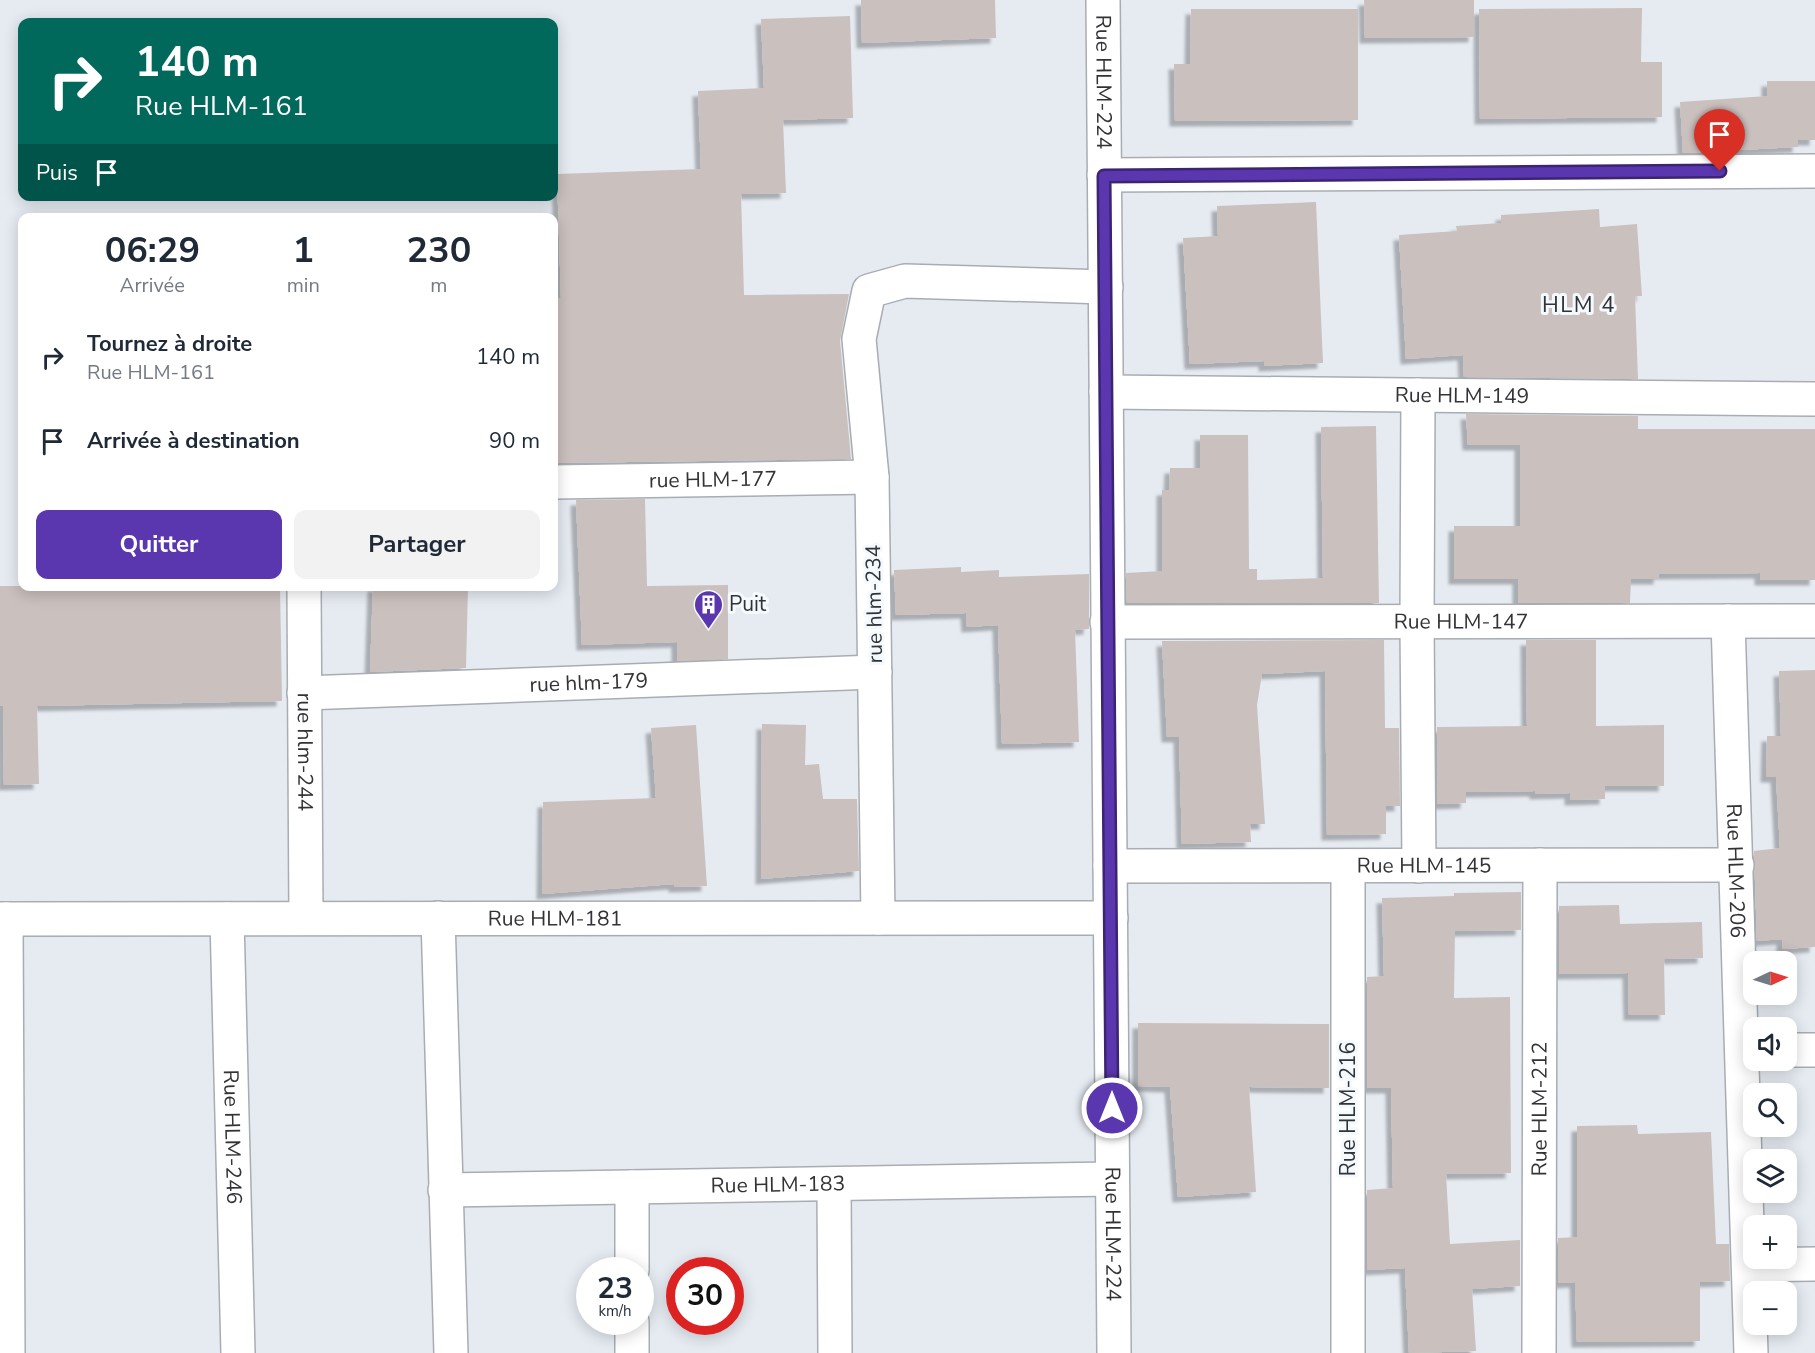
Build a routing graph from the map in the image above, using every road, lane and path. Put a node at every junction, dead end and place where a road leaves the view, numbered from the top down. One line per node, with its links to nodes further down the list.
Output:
1 (1103, 0): 3 (street, Rue HLM-224)
2 (1815, 171): 3 (street)
3 (1104, 176): 4 (street, Rue HLM-224)
4 (1106, 287): 5 (street, Rue HLM-224); 8 (street, rue hlm-234)
5 (1107, 392): 6 (street, Rue HLM-149); 13 (street, Rue HLM-224)
6 (1418, 395): 7 (street, Rue HLM-149); 14 (street)
7 (1815, 399)
8 (872, 477): 9 (street, rue HLM-177); 15 (street, rue hlm-234)
9 (558, 482)
10 (304, 591): 16 (street, rue hlm-244)
11 (1728, 621): 12 (street, Rue HLM-147); 14 (street, Rue HLM-147); 18 (street, Rue HLM-206)
12 (1815, 621)
13 (1107, 622): 14 (street, Rue HLM-147); 19 (street, Rue HLM-224)
14 (1417, 623): 21 (street)
15 (875, 672): 16 (street, rue hlm-179); 24 (street, rue hlm-234)
16 (304, 693): 22 (street, rue hlm-244)
17 (1540, 865): 18 (street, Rue HLM-145); 21 (street, Rue HLM-145); 50 (street, Rue HLM-212)
18 (1737, 865): 28 (street, Rue HLM-206)
19 (1110, 866): 20 (street, Rue HLM-145); 25 (street, Rue HLM-224)
20 (1348, 866): 21 (street, Rue HLM-145); 49 (street, Rue HLM-216)
21 (1419, 866)
22 (306, 918): 23 (street, Rue HLM-181); 27 (street, Rue HLM-181)
23 (438, 918): 24 (street, Rue HLM-181); 35 (street)
24 (878, 918): 25 (street, Rue HLM-181)
25 (1111, 918): 32 (street, Rue HLM-224)
26 (3, 919): 27 (street, Rue HLM-181); 36 (street)
27 (227, 919): 44 (street, Rue HLM-246)
28 (1746, 1017)
29 (1797, 1050): 30 (street)
30 (1815, 1050)
31 (1748, 1071): 37 (street, Rue HLM-206)
32 (1112, 1179): 33 (street, Rue HLM-183); 48 (street, Rue HLM-224)
33 (834, 1184): 34 (street, Rue HLM-183); 47 (street)
34 (632, 1187): 35 (street, Rue HLM-183); 38 (street)
35 (445, 1190): 45 (street)
36 (4, 1204): 43 (street)
37 (1749, 1215)
38 (632, 1257)
39 (1797, 1264): 40 (street)
40 (1815, 1264)
41 (1749, 1269): 51 (street, Rue HLM-206)
42 (632, 1335): 46 (street)
43 (8, 1353)
44 (238, 1353)
45 (451, 1353)
46 (632, 1353)
47 (836, 1353)
48 (1114, 1353)
49 (1347, 1353)
50 (1539, 1353)
51 (1751, 1353)

